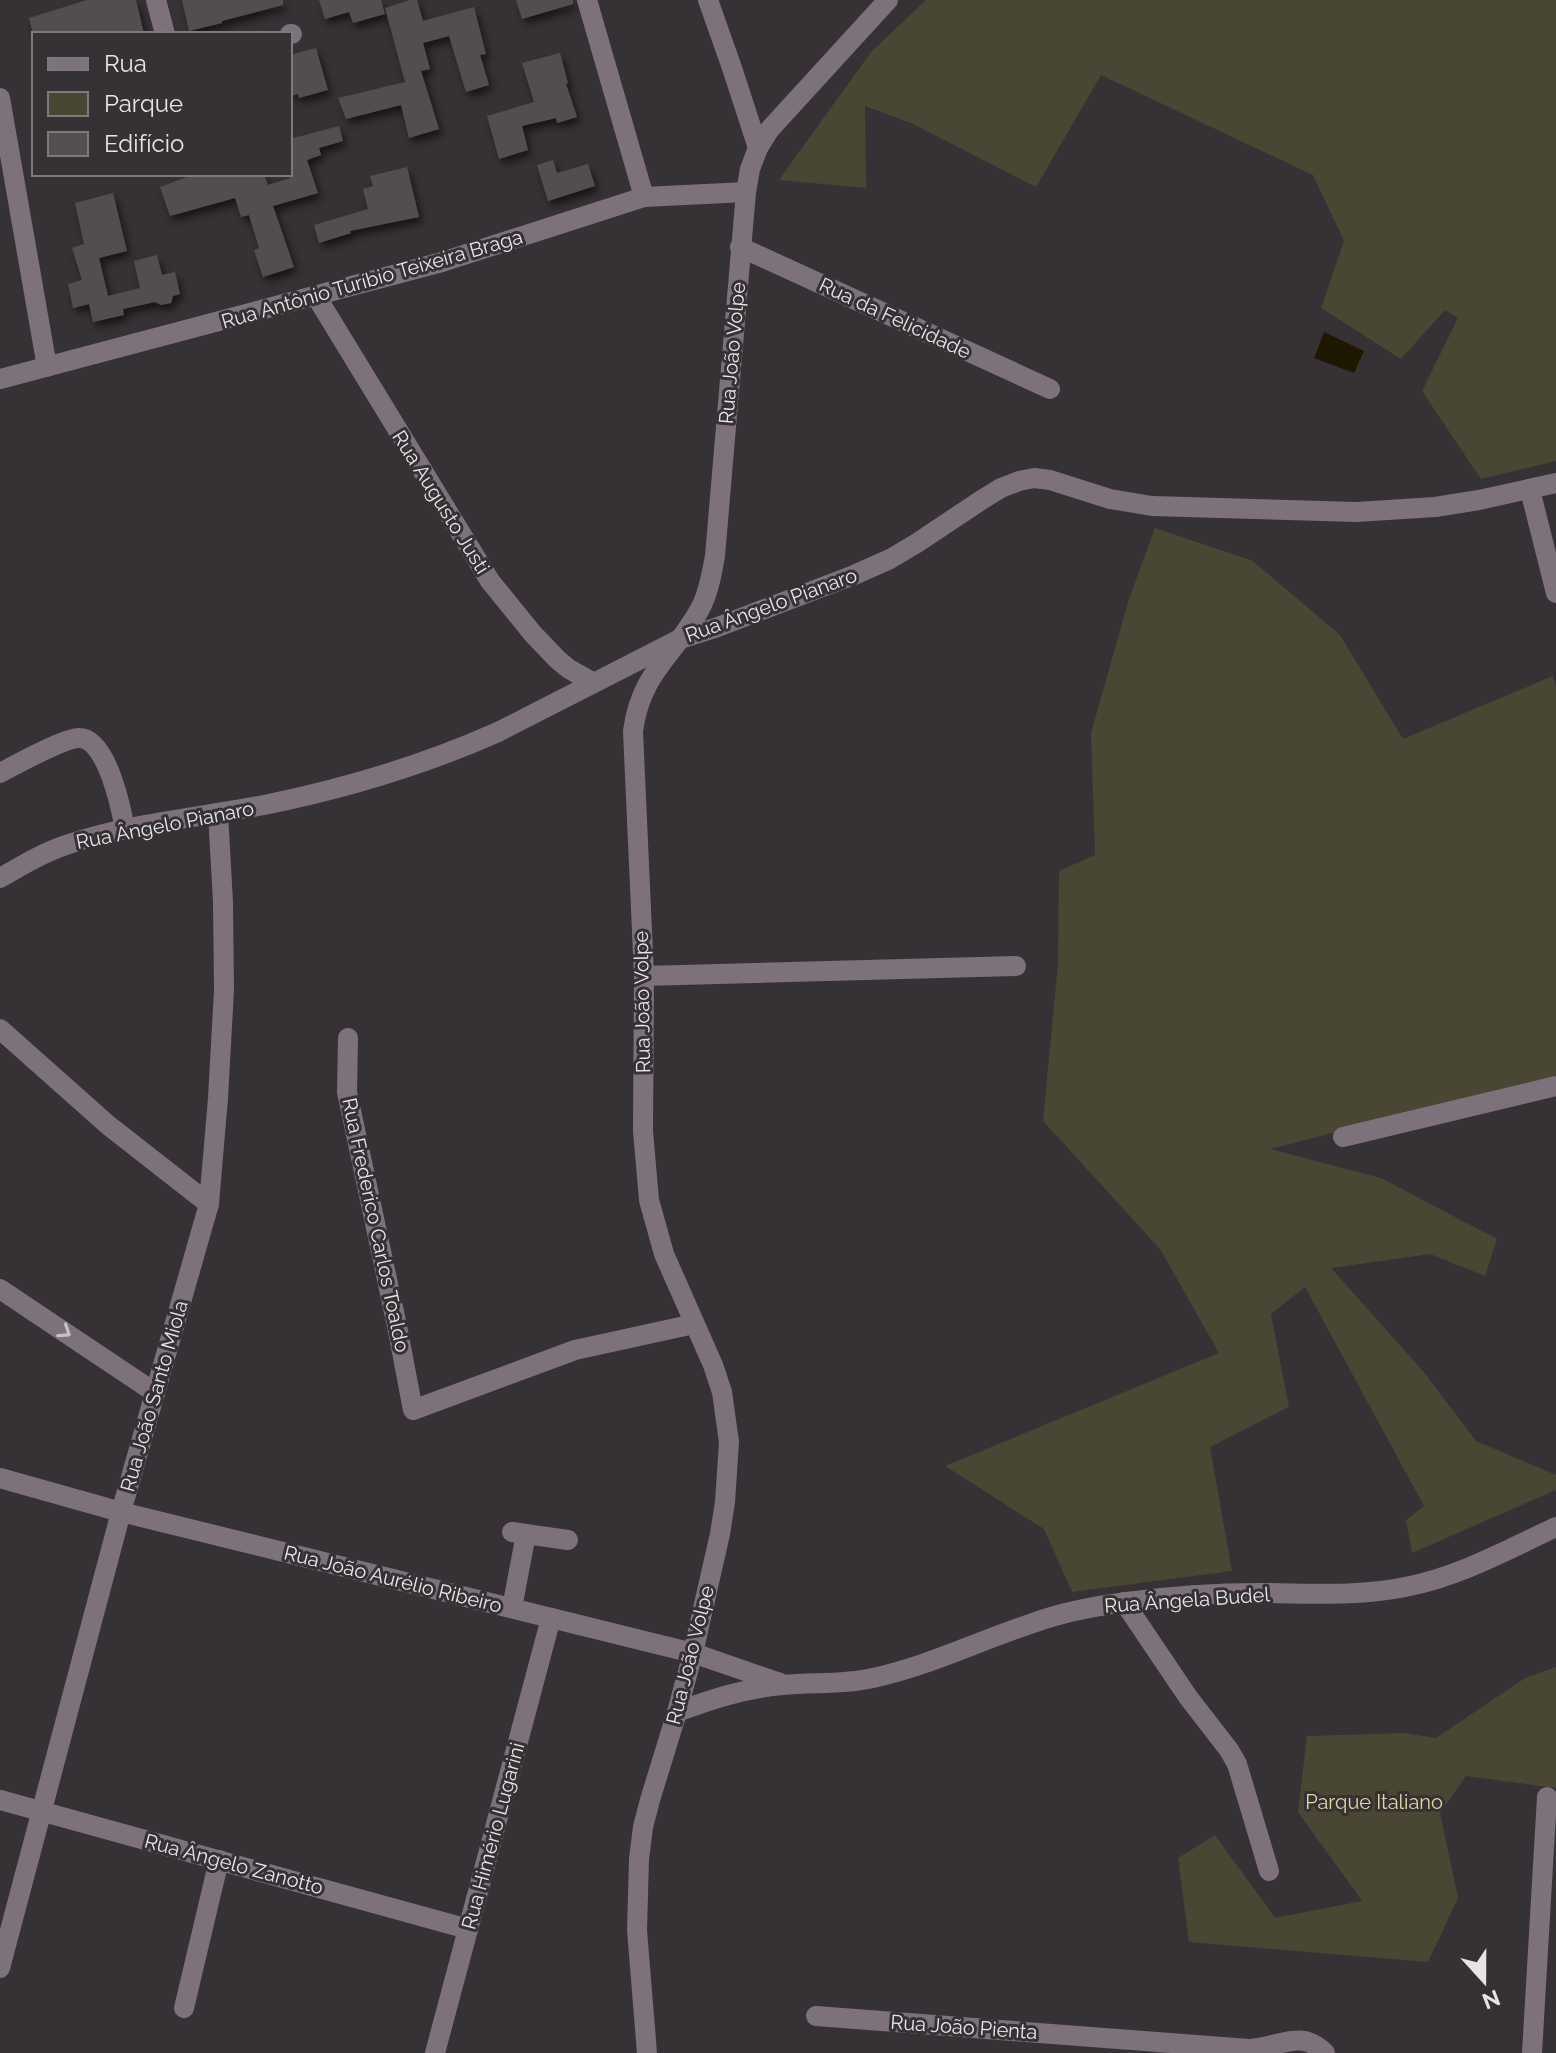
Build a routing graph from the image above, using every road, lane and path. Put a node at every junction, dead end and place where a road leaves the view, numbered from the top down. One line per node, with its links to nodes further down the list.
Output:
1 (156, 0): 5 (street)
2 (587, 0): 9 (street)
3 (708, 0): 7 (street)
4 (888, 0): 7 (street, Rua João Volpe)
5 (164, 32)
6 (0, 98): 12 (street)
7 (758, 148): 8 (street, Rua João Volpe)
8 (746, 192): 9 (street, Rua Antônio Turíbio Teixeira Braga); 10 (street, Rua João Volpe)
9 (644, 197): 11 (street, Rua Antônio Turíbio Teixeira Braga)
10 (740, 247): 14 (street, Rua da Felicidade); 18 (street, Rua João Volpe)
11 (316, 296): 12 (street, Rua Antônio Turíbio Teixeira Braga); 19 (street, Rua Augusto Justi)
12 (47, 367): 13 (street, Rua Antônio Turíbio Teixeira Braga)
13 (0, 379)
14 (1050, 389)
15 (1556, 483): 16 (street, Rua Ângelo Pianaro)
16 (1530, 490): 17 (street); 18 (street, Rua Ângelo Pianaro)
17 (1556, 593)
18 (680, 639): 19 (street, Rua Ângelo Pianaro); 25 (street, Rua João Volpe)
19 (594, 683): 21 (street, Rua Ângelo Pianaro)
20 (0, 773): 22 (street)
21 (218, 813): 22 (street, Rua Ângelo Pianaro); 30 (street, Rua João Santo Miola)
22 (125, 829): 23 (street, Rua Ângelo Pianaro)
23 (0, 878)
24 (1016, 966): 25 (street)
25 (644, 976): 32 (street, Rua João Volpe)
26 (0, 1029): 30 (street)
27 (348, 1038): 32 (street, Rua Frederico Carlos Toaldo)
28 (1556, 1086): 29 (street)
29 (1343, 1137)
30 (209, 1204): 33 (street, Rua João Santo Miola)
31 (0, 1289): 33 (street, one-way to 33)
32 (694, 1324): 41 (street, Rua João Volpe)
33 (154, 1392): 35 (street, Rua João Santo Miola)
34 (0, 1478): 35 (street, Rua João Aurélio Ribeiro)
35 (121, 1512): 39 (street, Rua João Aurélio Ribeiro); 46 (street, Rua João Santo Miola)
36 (1556, 1527): 38 (street, Rua Ângela Budel)
37 (568, 1540): 39 (street)
38 (1124, 1602): 42 (street, Rua Ângela Budel); 48 (street)
39 (512, 1608): 40 (street, Rua João Aurélio Ribeiro)
40 (551, 1618): 41 (street, Rua João Aurélio Ribeiro); 49 (street, Rua Himério Lugarini)
41 (693, 1653): 42 (street, Rua João Aurélio Ribeiro); 43 (street, Rua João Volpe)
42 (784, 1684): 43 (street, Rua Ângela Budel)
43 (677, 1712): 54 (street, Rua João Volpe)
44 (1547, 1797): 56 (street)
45 (0, 1800): 46 (street, Rua Ângelo Zanotto)
46 (42, 1811): 47 (street, Rua Ângelo Zanotto); 50 (street, Rua João Santo Miola)
47 (219, 1860): 49 (street, Rua Ângelo Zanotto); 51 (street)
48 (1269, 1871)
49 (468, 1929): 53 (street, Rua Himério Lugarini)
50 (0, 1968)
51 (184, 2008)
52 (816, 2016): 55 (street, Rua João Pienta)
53 (435, 2053)
54 (647, 2053)
55 (1325, 2053)
56 (1532, 2053)

